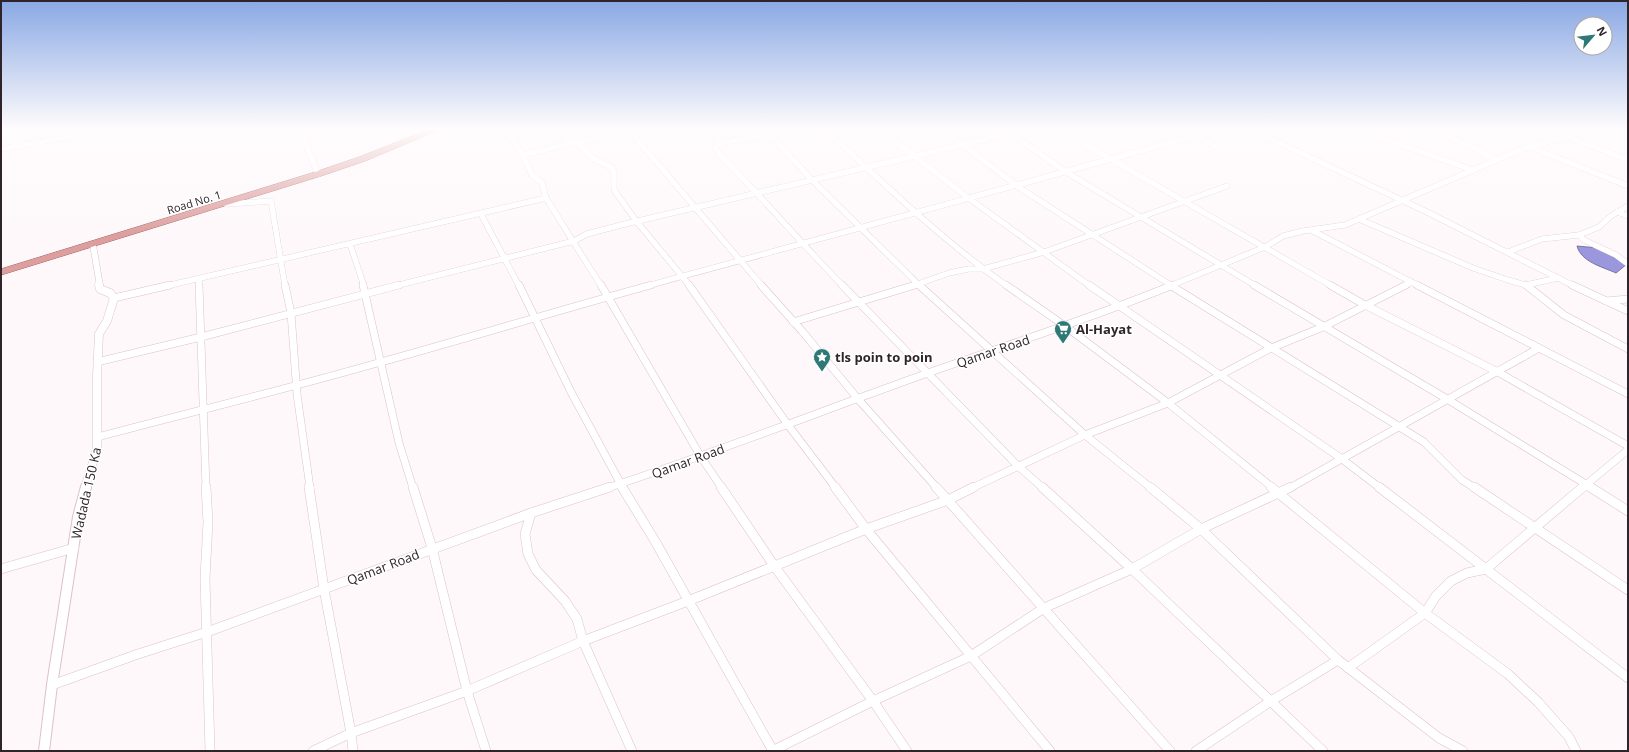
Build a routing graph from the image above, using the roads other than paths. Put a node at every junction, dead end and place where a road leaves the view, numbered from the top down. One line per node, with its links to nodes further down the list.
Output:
1 (316, 165): 22 (street)
2 (344, 165): 22 (highway, Road No. 1)
3 (528, 165): 29 (street)
4 (607, 165): 41 (street)
5 (659, 165): 34 (street)
6 (732, 165): 27 (street)
7 (798, 165): 23 (street)
8 (862, 165): 19 (street)
9 (878, 165): 19 (street)
10 (926, 165): 28 (street)
11 (989, 165): 24 (street)
12 (1056, 165): 21 (street)
13 (1092, 165): 21 (street)
14 (1120, 165): 31 (street)
15 (1326, 165): 30 (street)
16 (1458, 165): 20 (street)
17 (1484, 165): 20 (street, Qamar Road)
18 (1575, 165): 26 (street)
19 (865, 168): 23 (street); 35 (street)
20 (1472, 170): 30 (street, Qamar Road)
21 (1066, 172): 24 (street); 39 (street)
22 (318, 174): 32 (highway, Road No. 1)
23 (812, 180): 27 (street); 42 (street)
24 (1017, 186): 28 (street); 44 (street)
25 (1227, 186): 31 (street)
26 (1628, 186)
27 (758, 193): 34 (street); 48 (street)
28 (967, 197): 35 (street); 51 (street)
29 (546, 198): 37 (street); 46 (street)
30 (1401, 201): 40 (street, Qamar Road); 52 (street)
31 (1183, 202): 39 (street); 50 (street)
32 (226, 204): 49 (highway, Road No. 1); 54 (street)
33 (1628, 206): 36 (street)
34 (695, 207): 41 (street); 55 (street)
35 (914, 212): 42 (street); 58 (street)
36 (1617, 212): 38 (street); 45 (street)
37 (481, 214): 47 (street); 53 (street)
38 (1628, 216)
39 (1139, 217): 44 (street); 57 (street)
40 (1359, 219): 43 (street, Qamar Road); 65 (street)
41 (638, 222): 46 (street); 60 (street)
42 (859, 227): 48 (street); 64 (street)
43 (1311, 230): 50 (street, Qamar Road); 63 (street)
44 (1091, 234): 51 (street); 66 (street)
45 (1578, 235): 52 (street); 56 (street)
46 (574, 240): 53 (street); 68 (street)
47 (350, 244): 54 (street); 67 (street)
48 (802, 244): 55 (street); 72 (street)
49 (93, 245): 59 (highway, Road No. 1); 69 (street)
50 (1265, 247): 57 (street, Qamar Road); 73 (street)
51 (1044, 252): 58 (street); 74 (street)
52 (1508, 252): 61 (street)
53 (506, 259): 67 (street); 77 (street)
54 (280, 260): 62 (street); 76 (street)
55 (739, 260): 60 (street); 78 (street)
56 (1628, 264)
57 (1220, 265): 66 (street, Qamar Road); 80 (street)
58 (983, 269): 64 (street); 79 (street)
59 (1, 272)
60 (682, 276): 68 (street); 97 (street)
61 (1558, 278): 65 (street); 71 (street)
62 (200, 280): 69 (street); 81 (street)
63 (1412, 282): 73 (street); 83 (street)
64 (918, 284): 72 (street); 85 (street)
65 (1526, 285): 84 (street)
66 (1172, 286): 74 (street, Qamar Road); 82 (street)
67 (366, 293): 76 (street); 87 (street)
68 (607, 296): 77 (street); 103 (street)
69 (114, 298): 86 (street, Wadada 150 Ka)
70 (1628, 299): 71 (street)
71 (1606, 300): 75 (street)
72 (858, 302): 78 (street); 89 (street)
73 (1365, 305): 80 (street); 88 (street)
74 (1119, 307): 79 (street, Qamar Road); 90 (street)
75 (1628, 311)
76 (291, 312): 81 (street); 91 (street)
77 (534, 319): 87 (street); 106 (street)
78 (793, 322): 93 (street)
79 (1064, 326): 85 (street, Qamar Road); 95 (street)
80 (1323, 327): 82 (street); 94 (street)
81 (201, 337): 86 (street); 96 (street)
82 (1271, 348): 90 (street); 98 (street)
83 (1539, 348): 88 (street); 92 (street)
84 (1628, 349)
85 (994, 351): 89 (street, Qamar Road); 99 (street)
86 (98, 362): 100 (street, Wadada 150 Ka)
87 (381, 362): 91 (street); 116 (street)
88 (1496, 371): 94 (street); 101 (street)
89 (928, 373): 93 (street, Qamar Road); 105 (street)
90 (1221, 376): 95 (street); 104 (street)
91 (297, 383): 96 (street); 121 (street)
92 (1628, 394)
93 (858, 399): 97 (street, Qamar Road); 109 (street)
94 (1447, 399): 98 (street); 107 (street)
95 (1168, 403): 99 (street); 108 (street)
96 (204, 408): 100 (street); 126 (street)
97 (788, 425): 103 (street, Qamar Road); 114 (street)
98 (1399, 426): 104 (street); 112 (street)
99 (1085, 434): 105 (street); 113 (street)
100 (98, 437): 115 (street, Wadada 150 Ka)
101 (1628, 446)
102 (1628, 450): 107 (street)
103 (701, 457): 106 (street, Qamar Road); 117 (street)
104 (1342, 459): 108 (street); 120 (street)
105 (1018, 466): 109 (street); 119 (street)
106 (620, 484): 111 (street, Qamar Road); 123 (street)
107 (1585, 485): 110 (street); 112 (street)
108 (1280, 494): 113 (street); 125 (street)
109 (948, 500): 114 (street); 124 (street)
110 (1628, 511)
111 (531, 513): 116 (street, Qamar Road); 127 (street)
112 (1536, 527): 120 (street); 122 (street)
113 (1201, 529): 119 (street); 129 (street)
114 (866, 530): 117 (street); 128 (street)
115 (74, 548): 118 (street); 132 (street, Wadada 150 Ka)
116 (432, 548): 121 (street, Qamar Road); 133 (street)
117 (775, 567): 123 (street); 134 (street)
118 (1, 569)
119 (1132, 569): 124 (street); 135 (street)
120 (1486, 569): 125 (street); 131 (street)
121 (324, 589): 126 (street, Qamar Road); 136 (street)
122 (1628, 590)
123 (688, 601): 127 (street); 143 (street)
124 (1044, 608): 128 (street); 146 (street)
125 (1425, 613): 130 (street); 150 (street)
126 (207, 632): 132 (street, Qamar Road); 138 (street)
127 (583, 641): 133 (street); 142 (street)
128 (971, 656): 134 (street); 145 (street)
129 (1338, 660): 130 (street); 135 (street)
130 (1348, 668): 149 (street)
131 (1628, 678)
132 (52, 685): 137 (street, Wadada 150 Ka)
133 (467, 691): 136 (street); 141 (street)
134 (873, 701): 143 (street); 144 (street)
135 (1271, 701): 147 (street); 148 (street)
136 (351, 733): 139 (street); 140 (street)
137 (44, 751)
138 (210, 751)
139 (313, 751)
140 (353, 751)
141 (486, 751)
142 (632, 751)
143 (772, 751)
144 (907, 751)
145 (1050, 751)
146 (1170, 751)
147 (1196, 751)
148 (1323, 751)
149 (1463, 751)
150 (1576, 751)

